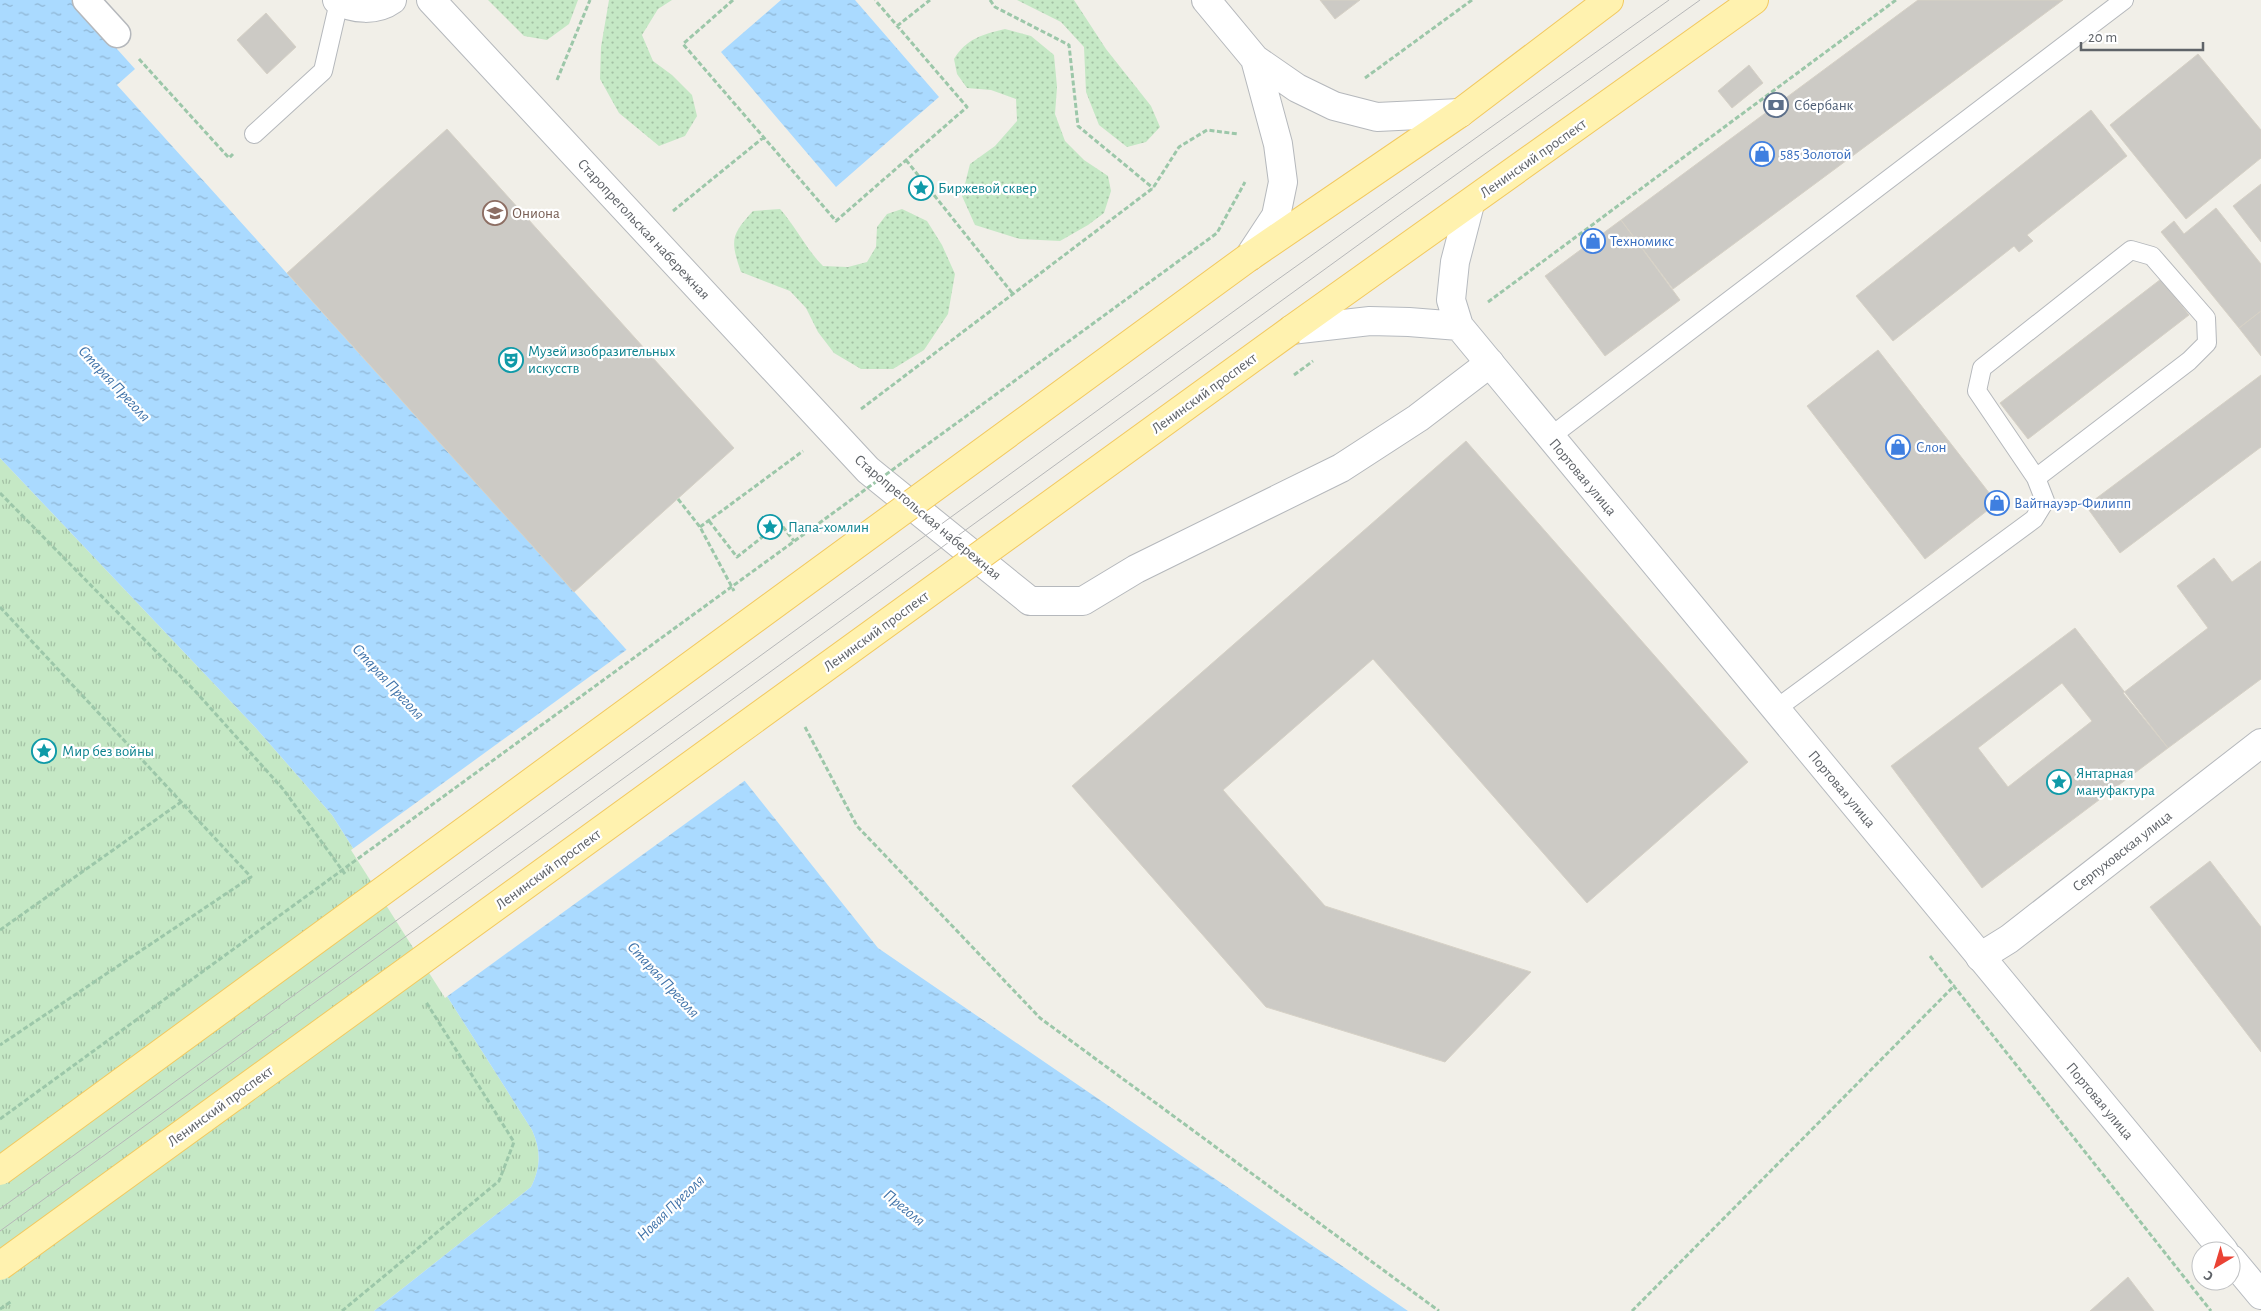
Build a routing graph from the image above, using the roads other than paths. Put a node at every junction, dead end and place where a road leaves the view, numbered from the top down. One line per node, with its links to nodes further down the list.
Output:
1 (86, 0): 9 (street)
2 (392, 0): 8 (street)
3 (431, 0): 17 (street, Старопрегольская набережная)
4 (1206, 0): 10 (street)
5 (1609, 0): 11 (main road)
6 (1754, 0): 13 (main road, Ленинский проспект)
7 (2124, 0): 18 (lane)
8 (338, 1): 12 (lane)
9 (117, 34)
10 (1255, 59): 11 (street); 14 (street)
11 (1460, 113): 14 (main road)
12 (254, 134)
13 (1470, 204): 15 (street); 16 (main road, Ленинский проспект)
14 (1249, 257): 23 (main road, bridge)
15 (1459, 326): 16 (street); 17 (street, Портовая улица)
16 (1291, 330): 25 (main road, Ленинский проспект, bridge)
17 (1490, 363): 18 (street, Портовая улица)
18 (1550, 437): 20 (street, Портовая улица)
19 (2036, 478): 19 (lane); 20 (lane)
20 (1776, 709): 22 (street, Портовая улица)
21 (2261, 743): 22 (street, Серпуховская улица)
22 (1980, 957): 24 (street, Портовая улица)
23 (0, 1171)
24 (2216, 1241)
25 (0, 1266)
26 (2241, 1271): 27 (street)
27 (2261, 1295)

